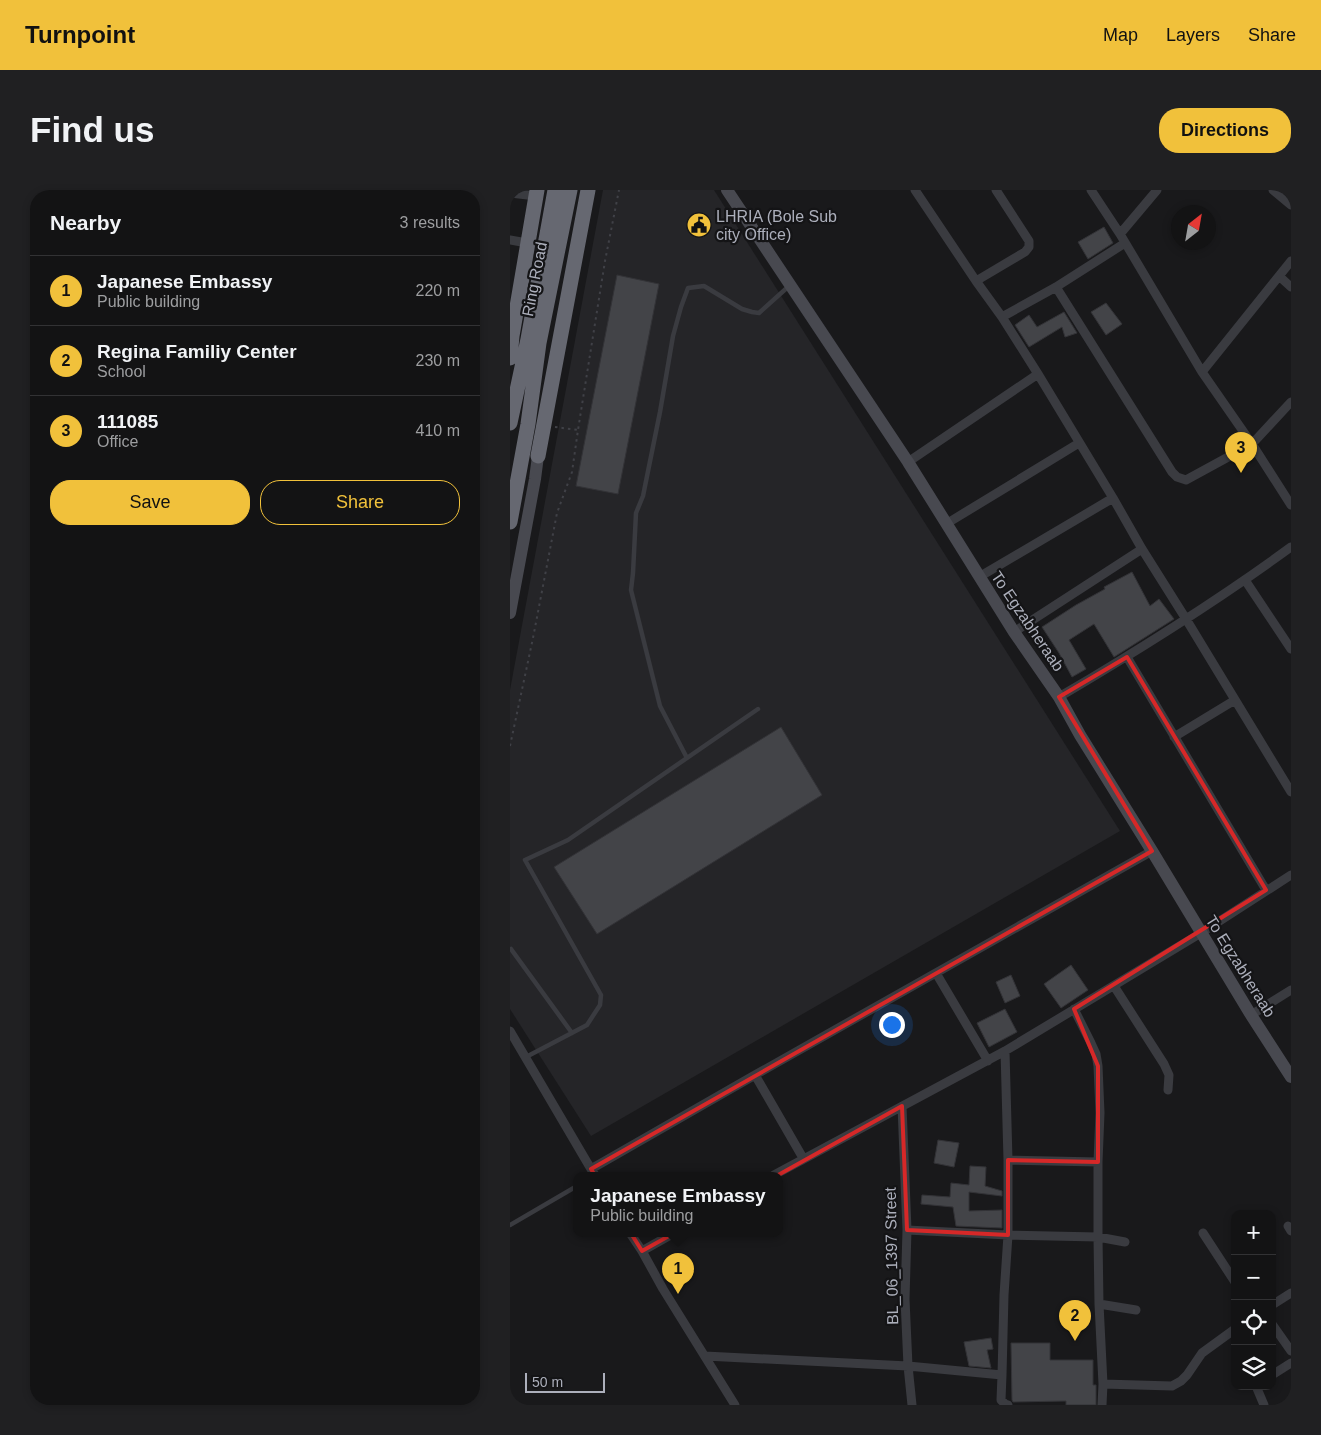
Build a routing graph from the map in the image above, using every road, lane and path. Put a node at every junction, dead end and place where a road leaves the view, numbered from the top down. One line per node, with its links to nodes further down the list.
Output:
1 (554, 190): 30 (highway, Ring Road)
2 (570, 190): 25 (highway, Ring Road)
3 (588, 190): 31 (highway)
4 (618, 190): 32 (path)
5 (727, 190): 20 (main road, To Egzabheraab)
6 (915, 190): 19 (street)
7 (996, 190): 19 (street)
8 (1091, 190): 14 (street)
9 (1157, 190): 14 (street)
10 (1273, 190): 13 (street)
11 (510, 193): 12 (street)
12 (536, 193): 16 (highway)
13 (1291, 205)
14 (1123, 238): 21 (street); 27 (street)
15 (510, 240): 16 (street)
16 (527, 243): 24 (highway)
17 (1291, 261): 18 (street)
18 (1279, 276): 22 (street); 27 (street)
19 (976, 282): 23 (street)
20 (790, 285): 36 (main road, To Egzabheraab); 55 (lane)
21 (1056, 286): 23 (street); 34 (street)
22 (1291, 287)
23 (1002, 317): 28 (street)
24 (511, 340): 26 (highway)
25 (538, 356): 35 (highway); 39 (highway, Ring Road)
26 (510, 358)
27 (1202, 372): 34 (street)
28 (1038, 374): 33 (street); 36 (street)
29 (1291, 402): 34 (street)
30 (510, 423)
31 (543, 426): 32 (path); 35 (highway)
32 (578, 430): 54 (path)
33 (1080, 443): 37 (street); 40 (street)
34 (1252, 444): 38 (street)
35 (538, 456): 45 (main road)
36 (908, 462): 40 (main road, To Egzabheraab)
37 (1113, 498): 42 (street); 43 (street)
38 (1291, 505)
39 (510, 522)
40 (946, 524): 43 (main road, To Egzabheraab)
41 (1291, 547): 44 (street)
42 (1142, 549): 46 (street); 47 (street)
43 (979, 577): 47 (main road, To Egzabheraab)
44 (1246, 580): 46 (street); 48 (street)
45 (510, 612)
46 (1186, 619): 49 (street); 51 (street)
47 (1014, 632): 50 (main road, To Egzabheraab)
48 (1291, 649)
49 (1127, 657): 50 (street); 53 (street)
50 (1059, 697): 57 (main road, To Egzabheraab)
51 (1235, 700): 53 (street); 56 (street)
52 (758, 710): 55 (lane)
53 (1174, 737): 59 (street)
54 (510, 746)
55 (687, 758): 68 (lane)
56 (1291, 792)
57 (1152, 851): 60 (main road, To Egzabheraab); 62 (street)
58 (1291, 875): 59 (street)
59 (1266, 890): 60 (street)
60 (1201, 933): 63 (street); 66 (main road, To Egzabheraab)
61 (511, 949): 68 (lane)
62 (936, 974): 71 (street); 72 (street)
63 (1114, 986): 65 (street); 74 (street)
64 (1291, 990): 66 (street)
65 (1074, 1009): 69 (street); 78 (street)
66 (1251, 1015): 73 (main road, To Egzabheraab)
67 (510, 1031): 70 (street)
68 (572, 1033): 70 (lane)
69 (1004, 1051): 71 (street); 77 (street)
70 (526, 1057): 79 (street)
71 (988, 1061): 75 (street)
72 (755, 1075): 76 (street); 79 (street)
73 (1291, 1077)
74 (1168, 1090)
75 (902, 1106): 76 (street); 83 (street, BL_06_1397 Street)
76 (804, 1158): 80 (street)
77 (1008, 1160): 78 (street); 85 (street)
78 (1098, 1162): 88 (street)
79 (593, 1172)
80 (779, 1172)
81 (573, 1188): 82 (lane)
82 (510, 1225)
83 (907, 1230): 85 (street); 101 (street, BL_06_1397 Street)
84 (1203, 1233): 91 (street)
85 (1008, 1235): 88 (street); 103 (street)
86 (633, 1237): 90 (street)
87 (667, 1237): 90 (street)
88 (1098, 1238): 89 (street); 94 (street)
89 (1125, 1242)
90 (642, 1251): 99 (street)
91 (1231, 1276)
92 (1291, 1293): 93 (street)
93 (1276, 1302)
94 (1099, 1304): 95 (street); 104 (street)
95 (1136, 1310)
96 (1276, 1330): 98 (street)
97 (1231, 1332): 104 (street)
98 (1291, 1351)
99 (705, 1356): 101 (street); 106 (street)
100 (1291, 1363): 102 (street)
101 (908, 1366): 103 (street); 107 (street, BL_06_1397 Street)
102 (1276, 1372)
103 (1002, 1375): 108 (street)
104 (1103, 1384): 109 (street)
105 (1258, 1390): 110 (street)
106 (735, 1405)
107 (912, 1405)
108 (1008, 1405)
109 (1102, 1405)
110 (1264, 1405)

